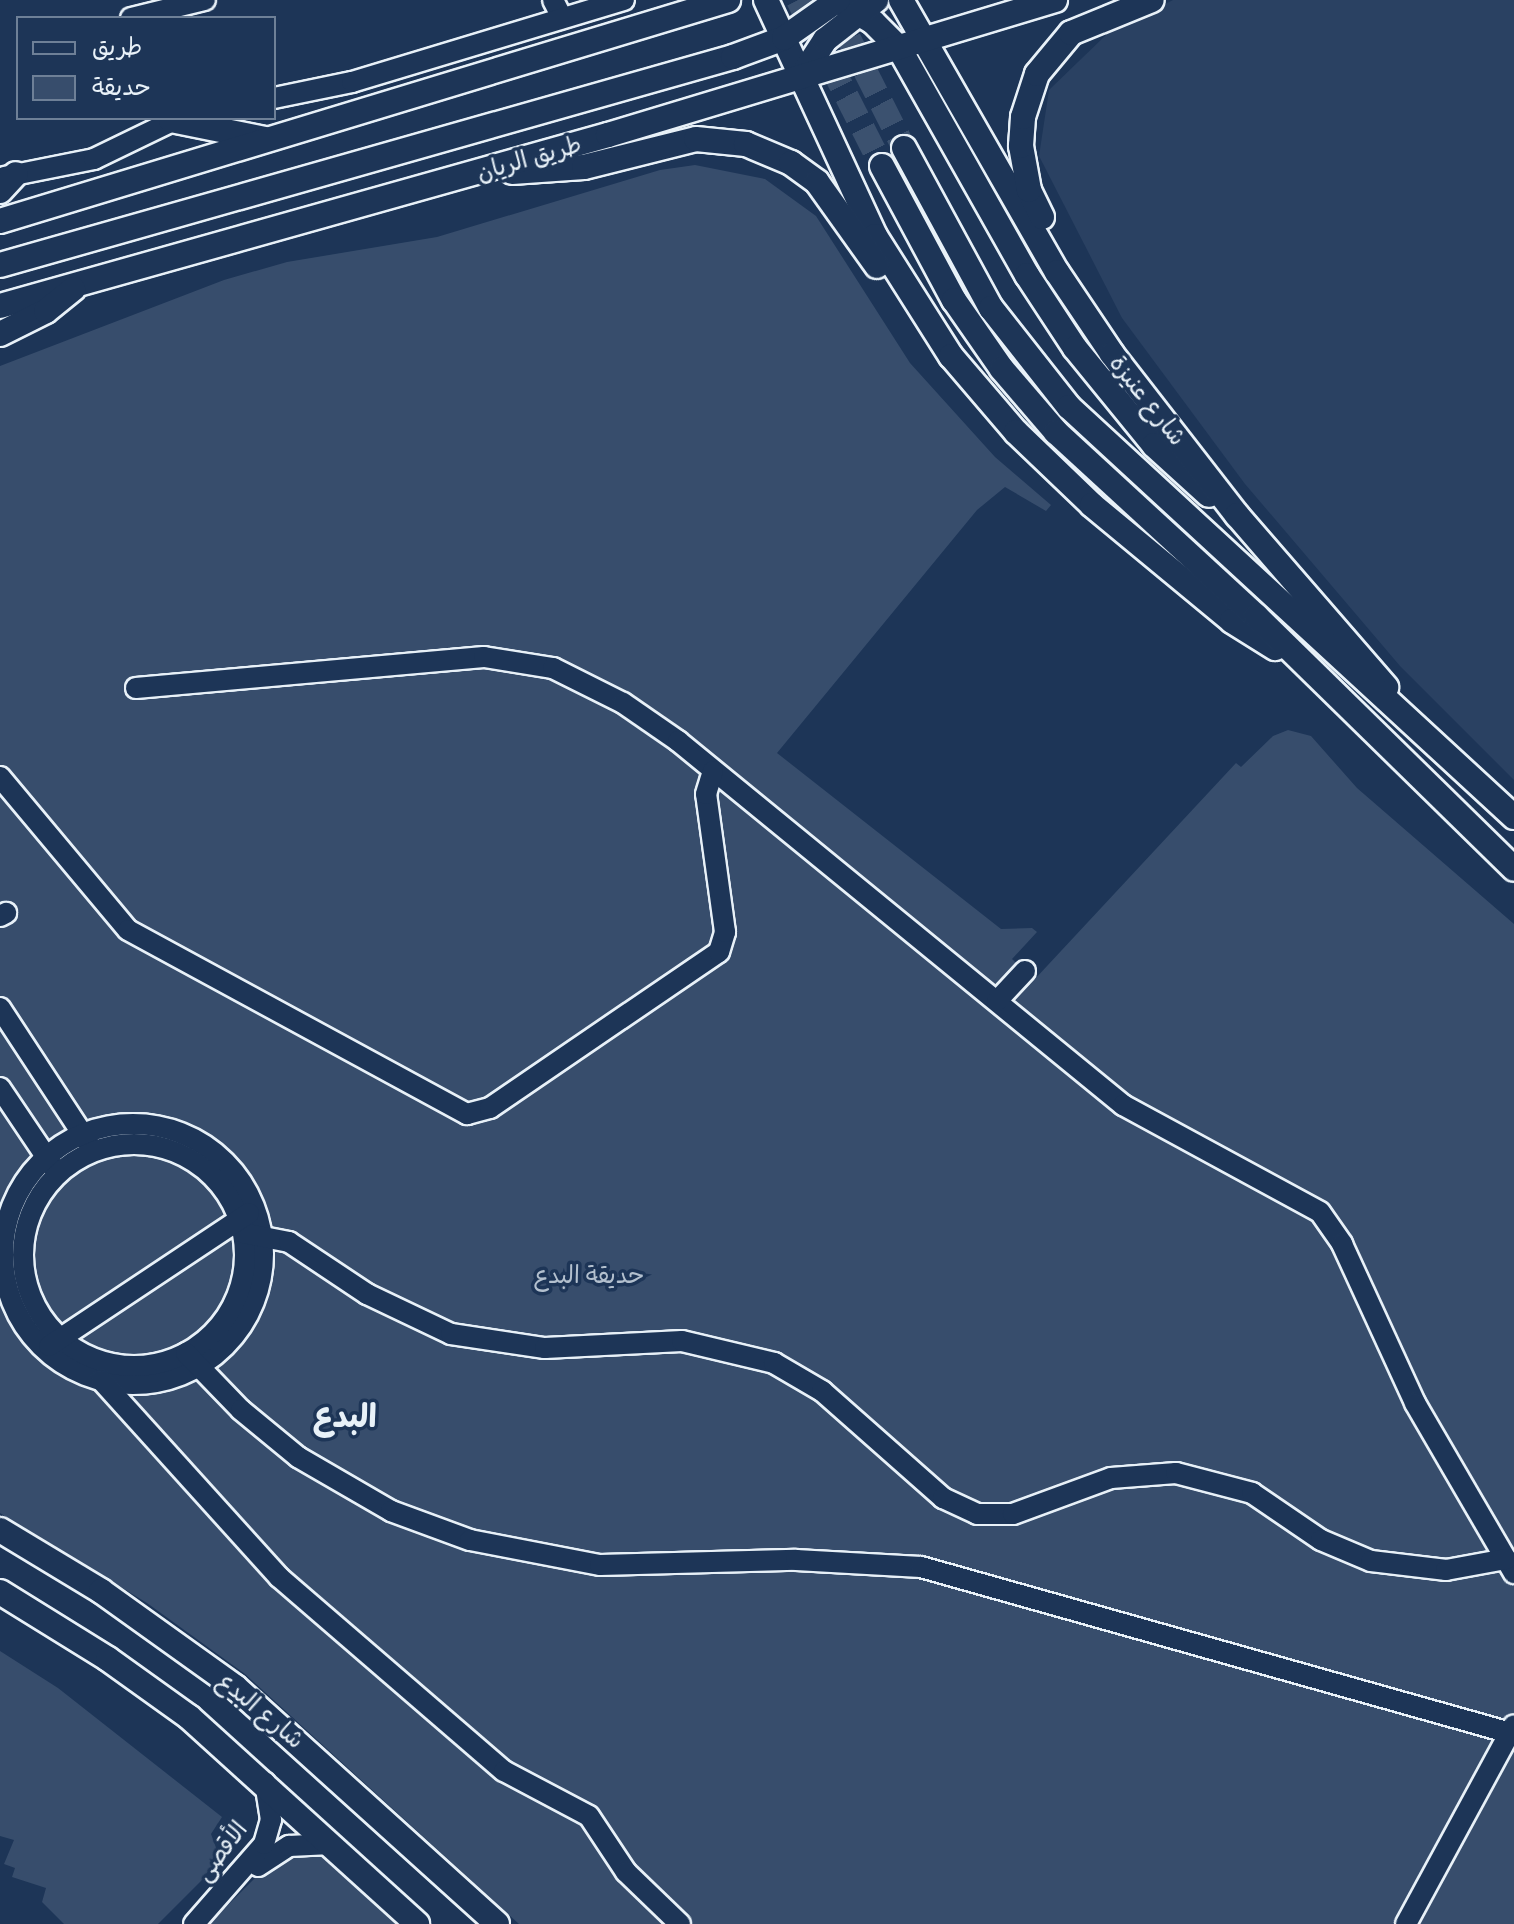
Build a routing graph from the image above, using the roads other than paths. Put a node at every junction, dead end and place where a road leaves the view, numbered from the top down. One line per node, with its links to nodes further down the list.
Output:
1 (205, 0): 12 (street)
2 (624, 0): 11 (street)
3 (728, 0): 10 (main road)
4 (766, 0): 14 (main road)
5 (901, 0): 15 (main road, شارع عنيزة)
6 (1055, 0): 9 (main road, طريق الريان)
7 (1152, 0): 33 (main road)
8 (849, 2): 14 (main road); 16 (main road); 17 (main road)
9 (1028, 4): 15 (main road, طريق الريان)
10 (684, 8): 22 (main road)
11 (558, 9): 18 (street)
12 (170, 13): 13 (street)
13 (147, 16)
14 (784, 38): 17 (main road); 29 (main road)
15 (924, 40): 16 (main road, طريق الريان); 33 (main road, شارع عنيزة)
16 (899, 48): 17 (main road, طريق الريان); 35 (main road)
17 (801, 77): 26 (main road, طريق الريان); 32 (main road)
18 (276, 98)
19 (129, 120): 23 (street)
20 (170, 120): 23 (street)
21 (177, 120): 22 (main road)
22 (265, 139): 28 (main road)
23 (128, 141): 27 (street)
24 (904, 148): 38 (main road, شارع عنيزة)
25 (882, 166): 36 (main road)
26 (486, 170): 30 (main road, طريق الريان); 32 (main road)
27 (5, 181)
28 (0, 221)
29 (0, 265)
30 (81, 282): 31 (main road, طريق الريان); 34 (main road)
31 (0, 306)
32 (922, 314): 36 (main road)
33 (1084, 314): 35 (main road, شارع عنيزة)
34 (0, 334)
35 (1237, 515): 38 (main road, شارع عنيزة)
36 (1296, 656): 42 (main road)
37 (136, 688): 39 (street)
38 (1415, 729): 41 (main road, شارع عنيزة)
39 (713, 771): 40 (street); 44 (street)
40 (0, 777)
41 (1514, 817)
42 (1514, 869)
43 (1025, 971): 44 (street)
44 (997, 1001): 56 (street)
45 (0, 1008): 47 (street)
46 (0, 1088): 48 (street)
47 (88, 1143): 48 (street); 49 (street)
48 (52, 1166): 51 (street); 52 (street)
49 (250, 1224): 52 (street); 53 (street); 56 (street)
50 (0, 1311): 51 (street)
51 (22, 1321): 52 (street)
52 (52, 1344): 53 (street); 54 (street)
53 (192, 1360): 54 (street); 58 (street)
54 (101, 1380): 65 (street)
55 (0, 1530): 64 (main road, شارع البدع)
56 (1510, 1566)
57 (0, 1592): 59 (main road)
58 (1513, 1731): 66 (street)
59 (265, 1782): 60 (main road); 61 (street, الأقصى)
60 (331, 1844): 61 (street, الأقصى); 63 (main road)
61 (213, 1905): 62 (street, الأقصى)
62 (194, 1924)
63 (417, 1924)
64 (497, 1924)
65 (680, 1924)
66 (1406, 1924)

